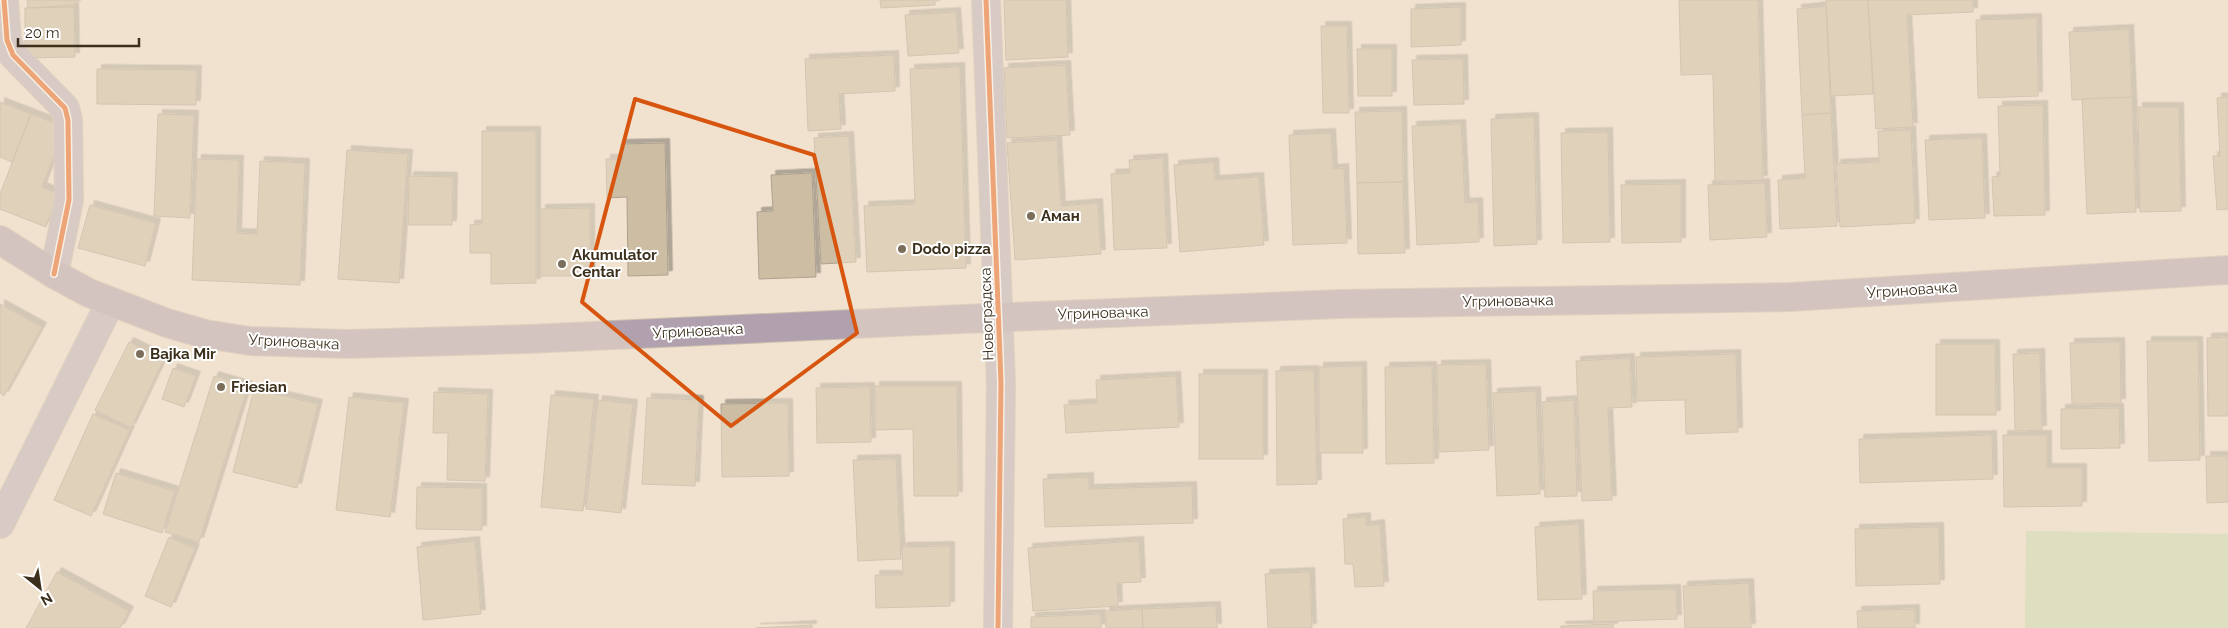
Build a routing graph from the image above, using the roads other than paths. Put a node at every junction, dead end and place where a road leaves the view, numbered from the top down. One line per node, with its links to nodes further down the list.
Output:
1 (4, 0): 5 (street)
2 (986, 0): 7 (street, Новоградска)
3 (0, 240): 5 (main road, Угриновачка)
4 (2228, 270): 7 (main road, Угриновачка)
5 (54, 274): 6 (main road, Угриновачка)
6 (110, 303): 7 (main road, Угриновачка); 8 (street)
7 (1000, 317): 9 (street, Новоградска)
8 (0, 524)
9 (998, 628)

